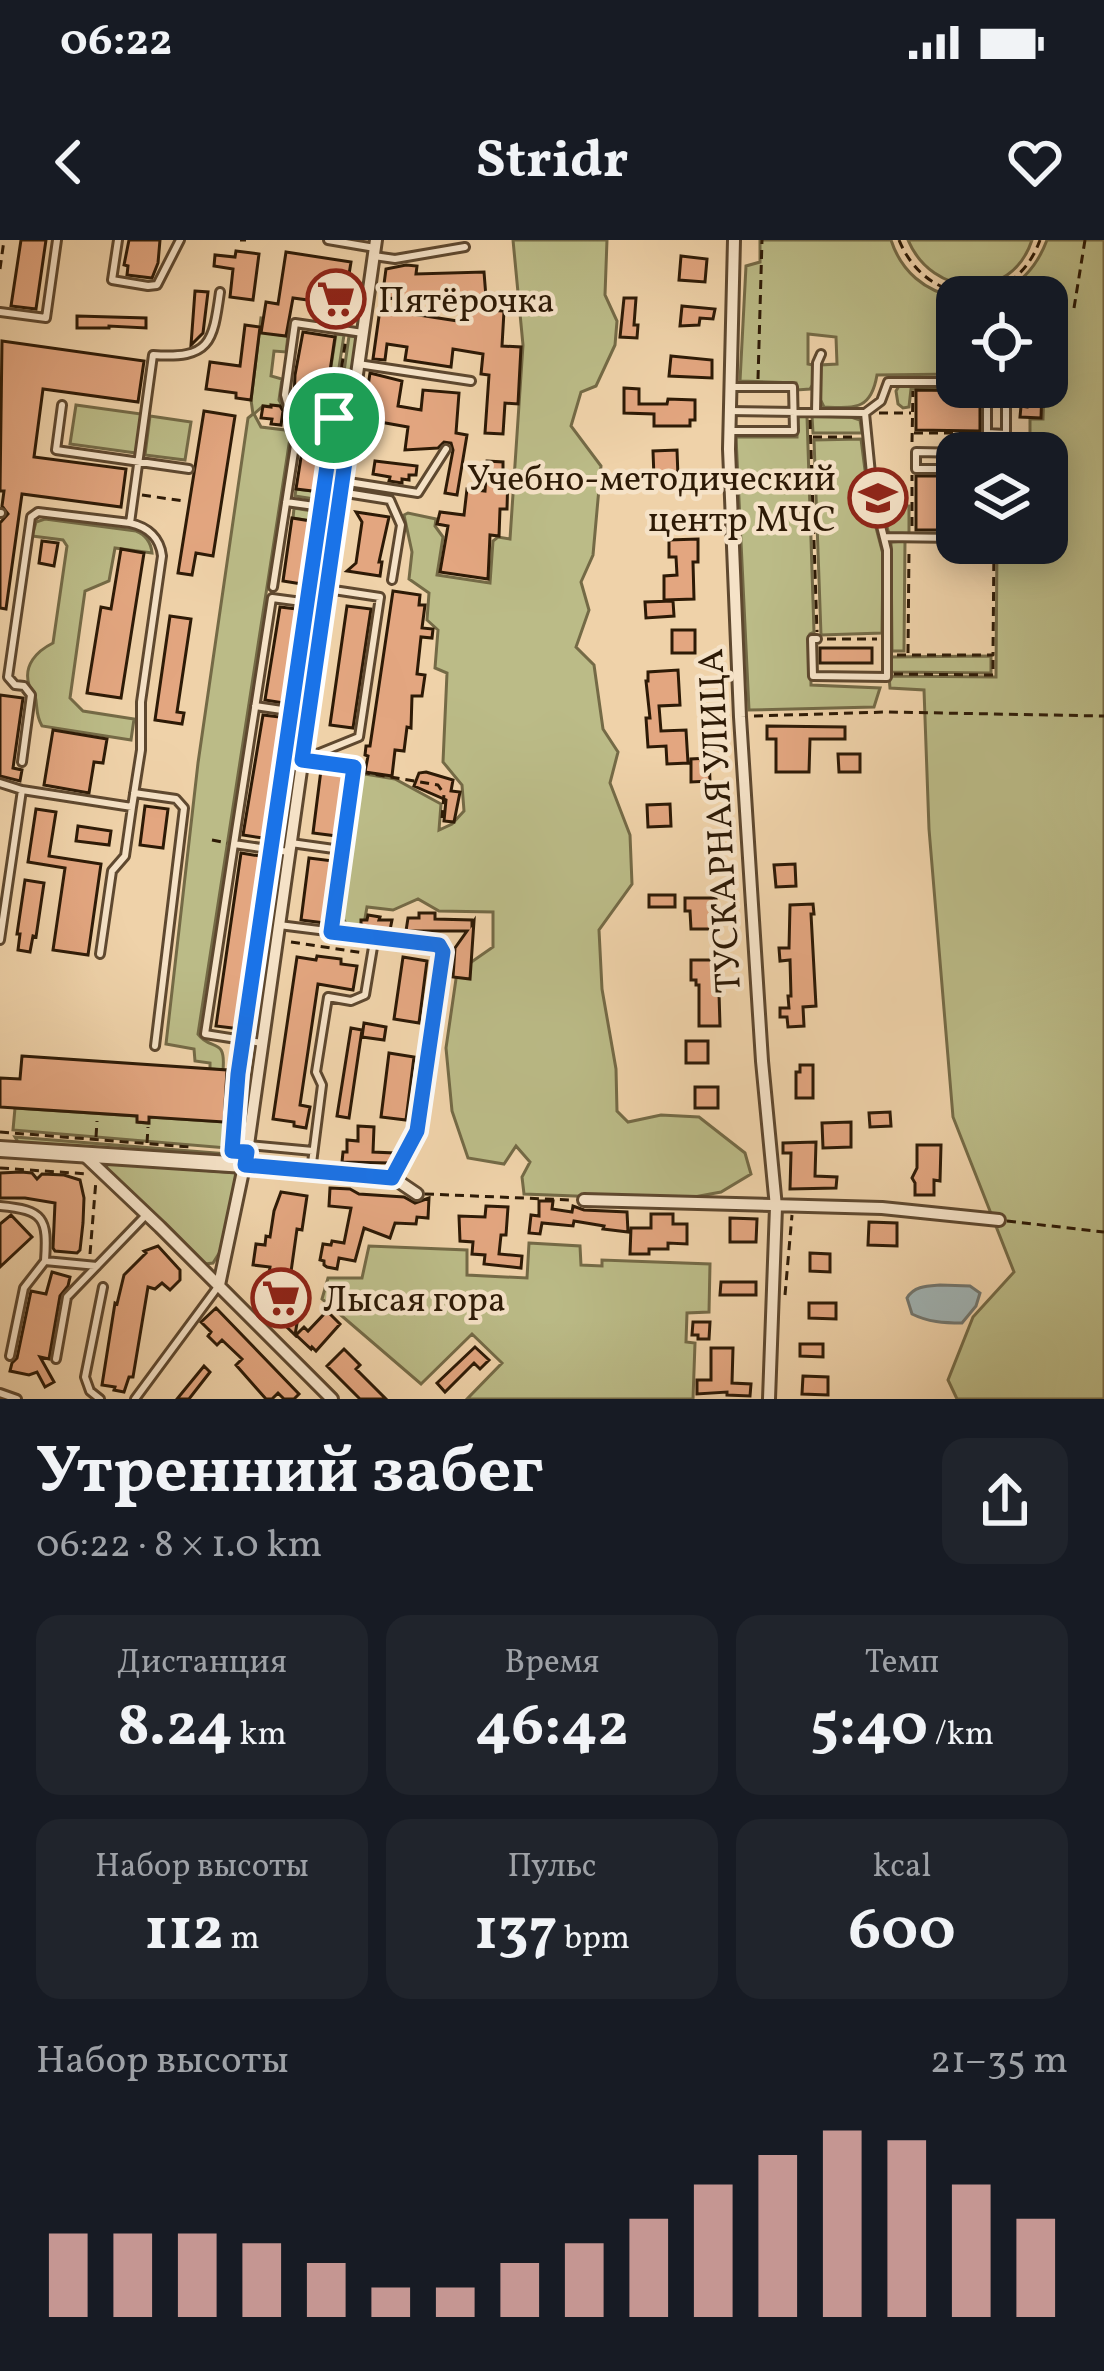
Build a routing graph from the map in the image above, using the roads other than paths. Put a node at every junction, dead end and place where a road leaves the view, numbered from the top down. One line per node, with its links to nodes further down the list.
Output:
1 (57, 240): 9 (lane)
2 (118, 240): 3 (lane)
3 (180, 240)
4 (328, 240): 7 (lane)
5 (734, 240): 15 (street, ТУСКАРНАЯ УЛИЦА)
6 (464, 247): 7 (lane)
7 (375, 248): 10 (street)
8 (220, 292): 26 (lane)
9 (0, 312)
10 (363, 333): 12 (street); 18 (lane)
11 (821, 354): 20 (lane)
12 (358, 364): 13 (lane); 22 (street)
13 (471, 381)
14 (936, 382): 21 (lane)
15 (729, 386): 17 (street, ТУСКАРНАЯ УЛИЦА); 19 (lane)
16 (62, 405): 26 (lane)
17 (729, 411): 19 (lane); 23 (street, ТУСКАРНАЯ УЛИЦА)
18 (300, 412): 22 (lane); 30 (lane)
19 (794, 412): 20 (lane); 23 (lane)
20 (813, 412): 21 (lane)
21 (865, 413): 35 (lane)
22 (351, 420): 29 (street)
23 (729, 431): 69 (street, ТУСКАРНАЯ УЛИЦА)
24 (446, 449): 29 (lane)
25 (936, 452): 28 (lane)
26 (139, 462): 27 (lane); 34 (lane)
27 (189, 469)
28 (936, 470)
29 (341, 486): 31 (street); 37 (lane)
30 (286, 502): 31 (lane); 38 (lane)
31 (338, 510): 39 (street)
32 (19, 516): 33 (lane)
33 (31, 517): 34 (lane); 45 (lane)
34 (130, 524): 48 (lane)
35 (884, 537): 36 (lane); 41 (lane)
36 (936, 538)
37 (392, 580)
38 (274, 587)
39 (327, 590): 40 (street); 44 (lane)
40 (324, 605): 42 (lane); 43 (street)
41 (818, 639)
42 (255, 706): 43 (lane); 50 (lane)
43 (309, 714): 44 (street)
44 (302, 760): 51 (street); 52 (lane)
45 (22, 762)
46 (0, 783): 47 (lane)
47 (22, 790): 49 (lane); 56 (lane)
48 (134, 793): 49 (lane); 59 (lane)
49 (131, 807): 57 (lane)
50 (234, 844): 51 (lane); 58 (lane)
51 (290, 848): 52 (lane); 53 (street)
52 (342, 850): 54 (lane)
53 (279, 925): 54 (lane); 58 (street)
54 (331, 932): 55 (lane)
55 (375, 935): 61 (lane); 65 (lane)
56 (0, 940)
57 (100, 954)
58 (262, 1043): 63 (street)
59 (155, 1046)
60 (0, 1149): 62 (street)
61 (314, 1151): 63 (lane); 64 (lane)
62 (82, 1154): 63 (street); 70 (street)
63 (247, 1154): 64 (street); 74 (street)
64 (311, 1171): 65 (street)
65 (392, 1178): 66 (street)
66 (417, 1194)
67 (584, 1200): 69 (street)
68 (0, 1206): 72 (lane)
69 (776, 1207): 71 (street); 83 (street, ТУСКАРНАЯ УЛИЦА)
70 (147, 1214): 73 (lane); 74 (street)
71 (1000, 1220)
72 (46, 1261): 73 (lane); 76 (lane)
73 (93, 1266): 77 (lane)
74 (219, 1285): 81 (lane); 82 (street)
75 (103, 1287): 80 (lane)
76 (10, 1356)
77 (56, 1359)
78 (0, 1393): 79 (lane)
79 (17, 1399)
80 (100, 1399)
81 (134, 1399)
82 (332, 1399)
83 (769, 1399)

